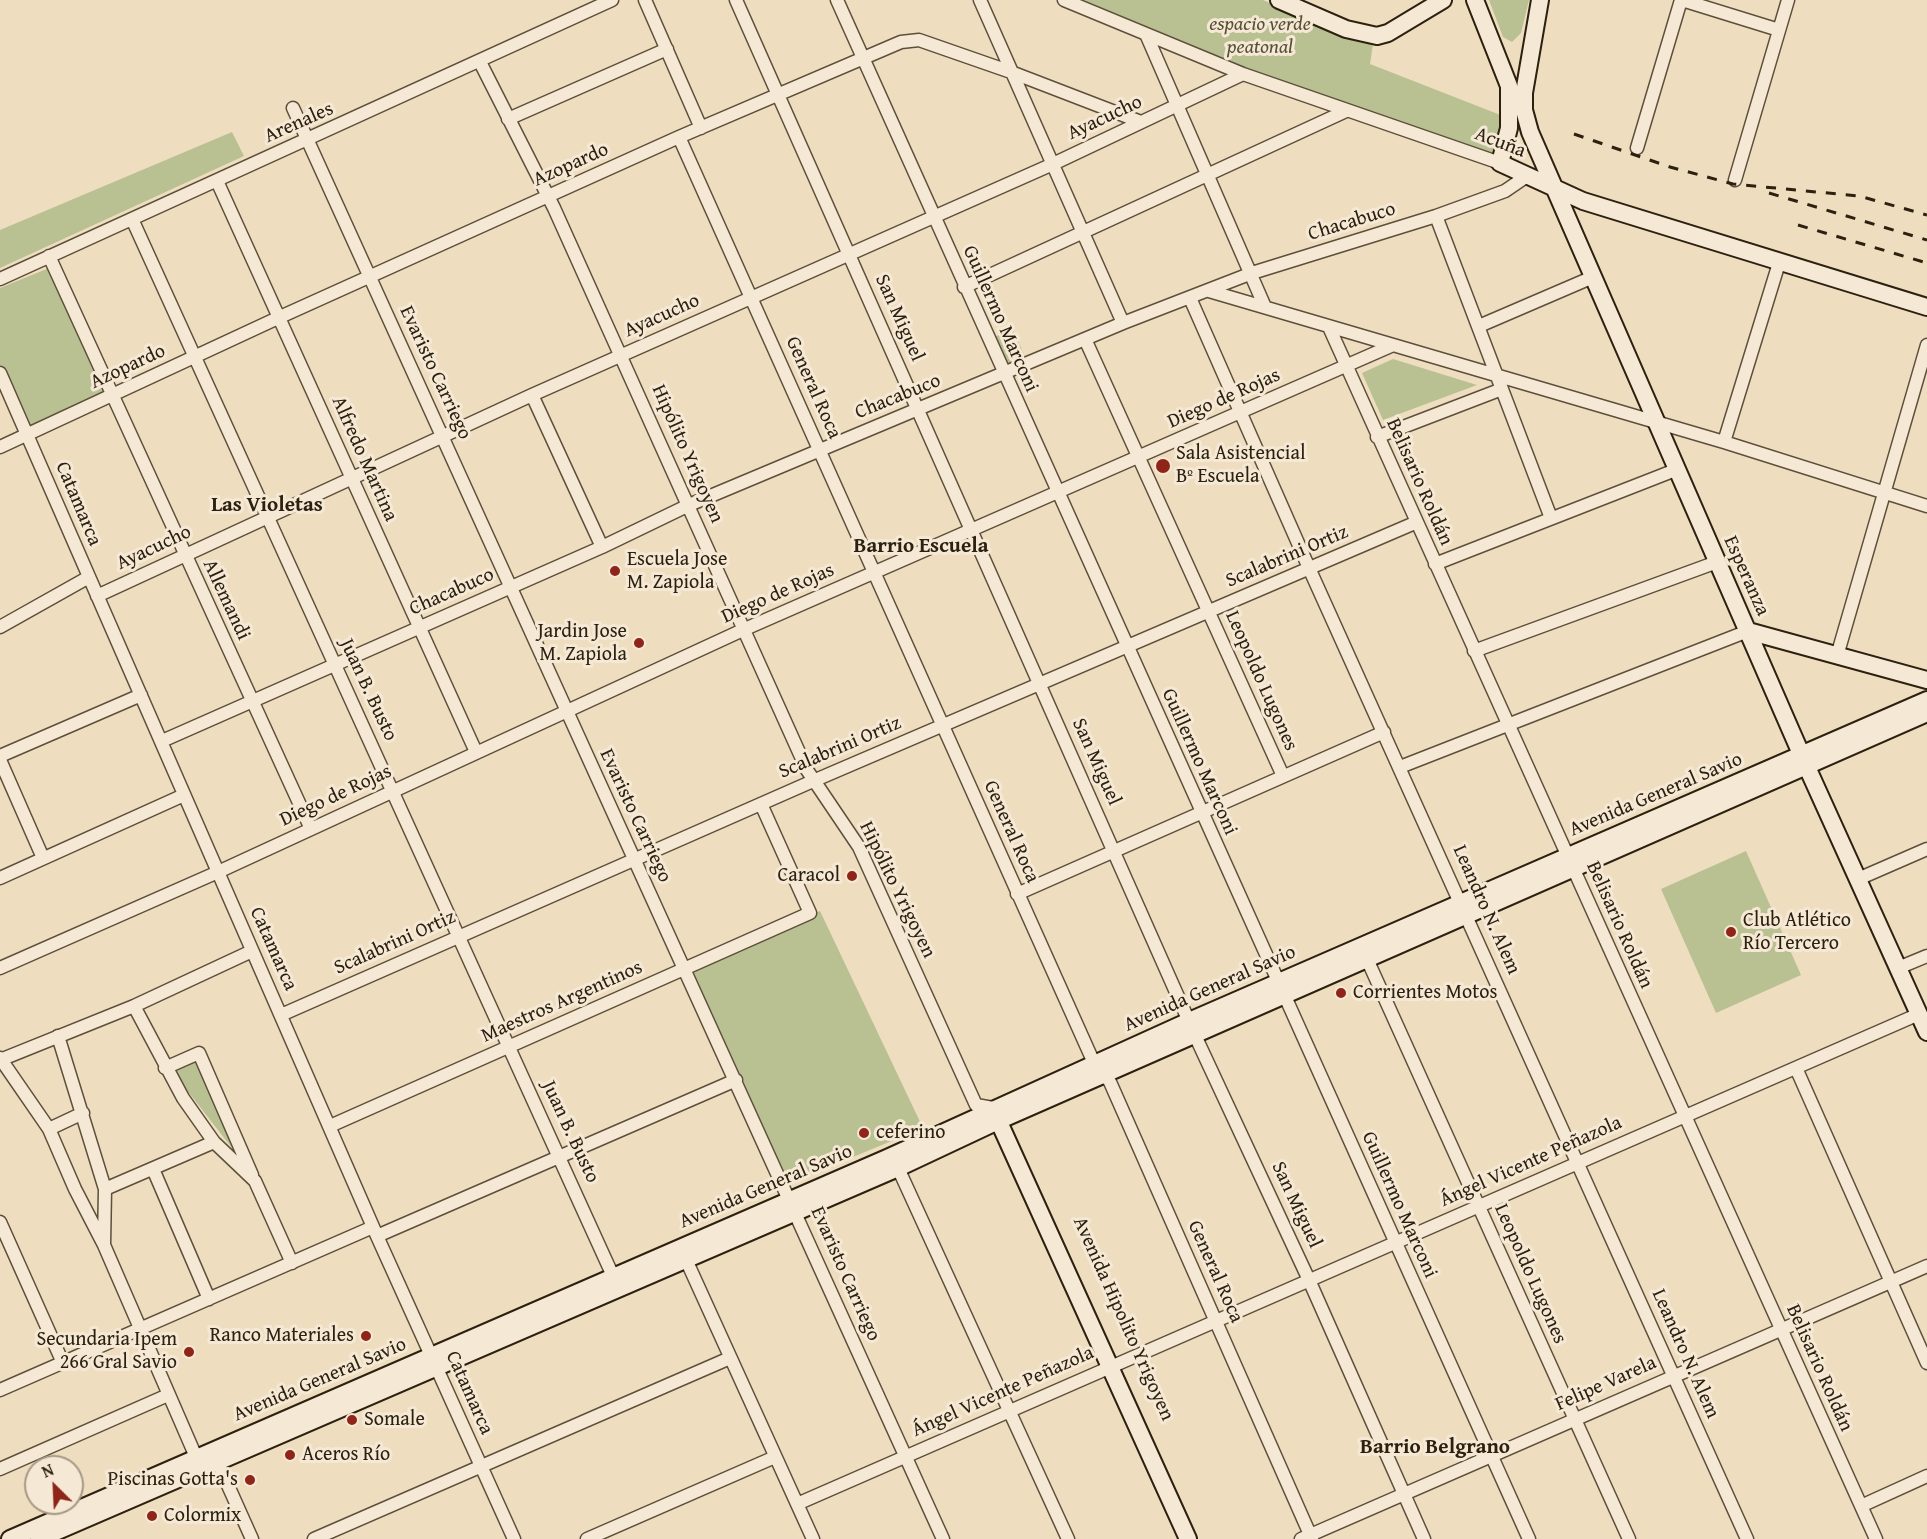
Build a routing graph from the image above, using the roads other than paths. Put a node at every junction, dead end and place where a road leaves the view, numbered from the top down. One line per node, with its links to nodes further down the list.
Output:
1 (612, 0): 21 (street, Arenales)
2 (645, 0): 19 (street)
3 (736, 0): 24 (street, San Miguel)
4 (837, 0): 20 (street, Guillermo Marconi)
5 (980, 0): 22 (street)
6 (1064, 0): 16 (street, Acuña)
7 (1279, 0): 14 (main road)
8 (1421, 0): 14 (main road)
9 (1443, 0): 14 (main road)
10 (1475, 0): 18 (main road)
11 (1540, 0): 17 (main road, Esperanza)
12 (1682, 0): 15 (street); 33 (street)
13 (1788, 0): 15 (street)
14 (1346, 29)
15 (1779, 30): 39 (street)
16 (1146, 34): 23 (street, Acuña); 25 (street)
17 (1533, 38): 18 (main road); 34 (main road, Esperanza)
18 (1495, 45): 35 (main road)
19 (667, 48): 28 (street); 30 (street)
20 (862, 59): 22 (street, Azopardo); 24 (street, Azopardo); 44 (street, Guillermo Marconi)
21 (480, 62): 28 (street, Hipólito Yrigoyen); 32 (street, Arenales)
22 (1011, 72): 29 (street, Azopardo); 36 (street)
23 (1243, 74): 25 (street, Ayacucho); 27 (street, Acuña)
24 (778, 96): 30 (street, Azopardo); 49 (street, San Miguel)
25 (1178, 105): 29 (street, Ayacucho); 37 (street)
26 (293, 108): 32 (street, Evaristo Carriego)
27 (1346, 111): 35 (street, Acuña); 37 (street)
28 (508, 119): 42 (street, Hipólito Yrigoyen)
29 (1140, 122): 36 (street, Ayacucho)
30 (701, 128): 31 (street, Azopardo)
31 (679, 138): 42 (street, Azopardo); 57 (street, General Roca)
32 (307, 140): 40 (street, Arenales); 52 (street, Evaristo Carriego)
33 (1637, 148)
34 (1539, 153): 35 (main road); 38 (main road); 41 (main road, Esperanza); 46 (main road)
35 (1501, 157): 38 (main road, Acuña)
36 (1053, 164): 44 (street, Ayacucho); 47 (street)
37 (1208, 175): 47 (street); 51 (street)
38 (1527, 176): 41 (main road, Acuña); 43 (street, Chacabuco)
39 (1735, 180)
40 (217, 181): 45 (street, Arenales); 61 (street, Alfredo Martina)
41 (1556, 189): 46 (main road, Acuña); 53 (main road, Esperanza)
42 (547, 197): 52 (street, Azopardo); 68 (street, Hipólito Yrigoyen)
43 (1436, 216): 51 (street, Chacabuco); 63 (street)
44 (933, 218): 49 (street, Ayacucho); 55 (street, Guillermo Marconi)
45 (132, 219): 48 (street, Arenales); 69 (street, Juan B. Busto)
46 (1647, 221): 50 (main road, Acuña)
47 (1084, 232): 55 (street); 62 (street)
48 (49, 256): 54 (street, Arenales); 75 (street, Allemandi)
49 (850, 256): 57 (street, Ayacucho); 77 (street, San Miguel)
50 (1779, 263): 60 (main road, Acuña); 83 (street)
51 (1252, 273): 56 (street, Chacabuco); 59 (street)
52 (369, 277): 61 (street, Azopardo); 81 (street, Evaristo Carriego)
53 (1593, 277): 63 (street); 79 (main road, Esperanza)
54 (0, 279)
55 (964, 287): 72 (street, Guillermo Marconi)
56 (1209, 291): 58 (street, Chacabuco); 59 (street)
57 (750, 298): 68 (street, Ayacucho); 85 (street, General Roca)
58 (1190, 298): 62 (street, Chacabuco); 78 (street, Leandro N. Alem)
59 (1265, 307): 64 (street)
60 (1927, 307)
61 (280, 317): 69 (street, Azopardo); 88 (street, Alfredo Martina)
62 (1123, 323): 65 (street, Chacabuco)
63 (1479, 326): 73 (street)
64 (1329, 327): 67 (street); 70 (street, Belisario Roldán)
65 (1085, 339): 72 (street, Chacabuco); 86 (street, Leopoldo Lugones)
66 (1927, 345): 90 (street)
67 (1391, 346): 70 (street, Diego de Rojas); 73 (street)
68 (622, 356): 76 (street, Ayacucho); 91 (street, Hipólito Yrigoyen)
69 (195, 357): 75 (street, Azopardo); 93 (street, Juan B. Busto)
70 (1347, 368): 78 (street, Diego de Rojas); 82 (street, Belisario Roldán)
71 (0, 373): 80 (street, Catamarca)
72 (1003, 373): 77 (street, Chacabuco); 89 (street, Guillermo Marconi)
73 (1497, 376): 74 (street); 79 (street)
74 (1502, 389): 82 (street); 94 (street)
75 (112, 396): 80 (street, Azopardo); 98 (street, Allemandi)
76 (532, 396): 81 (street, Ayacucho); 97 (street)
77 (919, 411): 85 (street, Chacabuco); 96 (street, San Miguel)
78 (1240, 412): 86 (street, Diego de Rojas); 101 (street, Leandro N. Alem)
79 (1657, 423): 83 (street); 87 (main road, Esperanza)
80 (27, 434): 84 (street, Azopardo); 103 (street, Catamarca)
81 (443, 436): 88 (street, Ayacucho); 104 (street, Evaristo Carriego)
82 (1377, 437): 95 (street, Belisario Roldán)
83 (1724, 442): 90 (street)
84 (0, 447)
85 (819, 450): 91 (street, Chacabuco); 102 (street, General Roca)
86 (1139, 459): 89 (street, Diego de Rojas); 106 (street, Leopoldo Lugones)
87 (1678, 470): 94 (street); 99 (main road, Esperanza)
88 (350, 478): 93 (street, Ayacucho); 108 (street, Alfredo Martina)
89 (1057, 493): 96 (street, Diego de Rojas); 111 (street, Guillermo Marconi)
90 (1883, 493): 92 (street); 113 (street)
91 (689, 505): 97 (street, Chacabuco); 109 (street, Hipólito Yrigoyen)
92 (1927, 506)
93 (267, 517): 98 (street, Ayacucho); 114 (street, Juan B. Busto)
94 (1551, 518): 100 (street)
95 (1417, 522): 100 (street, Belisario Roldán); 101 (street, Scalabrini Ortiz)
96 (971, 530): 102 (street, Diego de Rojas); 116 (street, San Miguel)
97 (602, 547): 104 (street, Chacabuco)
98 (184, 555): 105 (street, Ayacucho); 119 (street, Allemandi)
99 (1717, 562): 110 (main road, Esperanza); 112 (street)
100 (1435, 564): 112 (street, Belisario Roldán)
101 (1309, 568): 106 (street, Scalabrini Ortiz); 124 (street, Leandro N. Alem)
102 (875, 573): 109 (street, Diego de Rojas); 122 (street, General Roca)
103 (89, 577): 105 (street, Catamarca); 107 (street)
104 (511, 587): 108 (street, Chacabuco); 120 (street, Evaristo Carriego)
105 (97, 596): 117 (street, Catamarca)
106 (1209, 611): 111 (street, Scalabrini Ortiz); 130 (street, Leopoldo Lugones)
107 (0, 627)
108 (420, 627): 114 (street, Chacabuco); 126 (street, Alfredo Martina)
109 (744, 629): 120 (street, Diego de Rojas); 131 (street, Hipólito Yrigoyen)
110 (1748, 631): 113 (main road); 123 (street); 128 (main road, Esperanza)
111 (1126, 647): 116 (street, Scalabrini Ortiz); 135 (street, Guillermo Marconi)
112 (1474, 651): 123 (street, Belisario Roldán)
113 (1837, 656): 115 (main road)
114 (335, 665): 119 (street, Chacabuco); 132 (street, Juan B. Busto)
115 (1927, 680)
116 (1040, 684): 122 (street, Scalabrini Ortiz); 138 (street, San Miguel)
117 (141, 695): 125 (street, Catamarca); 127 (street)
118 (1927, 700): 128 (main road)
119 (252, 701): 125 (street, Chacabuco); 136 (street, Allemandi)
120 (566, 711): 126 (street, Diego de Rojas); 140 (street, Evaristo Carriego)
121 (1927, 713): 128 (main road)
122 (943, 725): 131 (street, Scalabrini Ortiz); 145 (street, General Roca)
123 (1508, 725): 129 (street); 141 (street, Belisario Roldán)
124 (1384, 732): 129 (street, Leandro N. Alem); 130 (street)
125 (162, 741): 133 (street, Catamarca)
126 (477, 752): 132 (street, Diego de Rojas)
127 (0, 758): 139 (street)
128 (1804, 761): 141 (main road, Avenida General Savio); 144 (main road, Esperanza)
129 (1400, 767): 146 (street, Leandro N. Alem)
130 (1283, 776): 135 (street)
131 (813, 781): 134 (street, Scalabrini Ortiz); 168 (street, Hipólito Yrigoyen)
132 (392, 791): 136 (street, Diego de Rojas); 147 (street, Juan B. Busto)
133 (183, 795): 139 (street); 142 (street, Catamarca)
134 (761, 804): 140 (street, Scalabrini Ortiz); 153 (street, Maestros Argentinos)
135 (1200, 811): 138 (street); 154 (street, Guillermo Marconi)
136 (311, 829): 142 (street, Diego de Rojas)
137 (1927, 849): 144 (street)
138 (1113, 850): 145 (street); 158 (street, San Miguel)
139 (43, 858): 143 (street)
140 (634, 860): 147 (street, Scalabrini Ortiz); 153 (street, Evaristo Carriego)
141 (1570, 863): 146 (main road, Avenida General Savio); 169 (street, Belisario Roldán)
142 (218, 872): 148 (street, Catamarca); 151 (street, Diego de Rojas)
143 (0, 878)
144 (1858, 879): 152 (main road, Esperanza)
145 (1017, 894): 165 (street, General Roca)
146 (1464, 909): 150 (main road, Avenida General Savio); 154 (main road, Avenida General Savio); 174 (street, Leandro N. Alem)
147 (459, 936): 157 (street, Scalabrini Ortiz); 161 (street, Juan B. Busto)
148 (252, 951): 155 (street); 157 (street, Catamarca)
149 (1927, 956): 152 (street)
150 (1367, 959): 154 (main road, Avenida General Savio); 180 (street, Leopoldo Lugones)
151 (0, 968)
152 (1898, 968): 156 (main road, Esperanza)
153 (685, 969): 161 (street, Maestros Argentinos); 166 (street, Evaristo Carriego)
154 (1280, 990): 158 (main road, Avenida General Savio); 183 (street, Guillermo Marconi)
155 (134, 1006): 160 (street); 163 (street)
156 (1919, 1014): 159 (main road, Esperanza); 164 (street, Ángel Vicente Peñazola)
157 (281, 1015): 170 (street, Catamarca)
158 (1192, 1028): 165 (main road, Avenida General Savio); 189 (street, San Miguel)
159 (1927, 1031)
160 (58, 1036): 162 (street); 167 (street)
161 (509, 1047): 170 (street, Maestros Argentinos); 173 (street, Juan B. Busto)
162 (0, 1060): 171 (street)
163 (165, 1068): 172 (street); 177 (street)
164 (1796, 1068): 169 (street, Ángel Vicente Peñazola); 190 (street)
165 (1100, 1069): 168 (main road, Avenida General Savio); 192 (street, General Roca)
166 (736, 1080): 173 (street); 179 (street, Evaristo Carriego)
167 (83, 1113): 171 (street); 178 (street)
168 (1000, 1116): 175 (main road, Avenida General Savio); 179 (main road, Avenida General Savio); 199 (main road, Avenida Hipolito Yrigoyen)
169 (1684, 1116): 174 (street, Ángel Vicente Peñazola); 194 (street, Belisario Roldán)
170 (330, 1126): 182 (street, Catamarca)
171 (49, 1129): 184 (street)
172 (214, 1142): 176 (street); 177 (street)
173 (559, 1156): 182 (street); 188 (street, Juan B. Busto)
174 (1578, 1163): 180 (street, Ángel Vicente Peñazola); 200 (street, Leandro N. Alem)
175 (898, 1168): 179 (main road, Avenida General Savio); 203 (street)
176 (153, 1169): 178 (street); 191 (street)
177 (255, 1181): 186 (street)
178 (105, 1189): 184 (street)
179 (792, 1206): 185 (main road, Avenida General Savio); 205 (street, Evaristo Carriego)
180 (1478, 1206): 183 (street, Ángel Vicente Peñazola); 204 (street, Leopoldo Lugones)
181 (0, 1222): 197 (street)
182 (375, 1231): 186 (street); 196 (street, Catamarca)
183 (1395, 1243): 189 (street, Ángel Vicente Peñazola); 206 (street, Guillermo Marconi)
184 (104, 1245): 193 (street)
185 (683, 1253): 188 (main road, Avenida General Savio); 195 (street); 196 (main road, Avenida General Savio)
186 (292, 1263): 191 (street)
187 (1927, 1266): 190 (street, Felipe Varela)
188 (613, 1276): 196 (main road, Avenida General Savio)
189 (1309, 1280): 192 (street, Ángel Vicente Peñazola); 213 (street, San Miguel)
190 (1891, 1281): 194 (street, Felipe Varela); 198 (street)
191 (209, 1299): 193 (street)
192 (1216, 1321): 199 (street, Ángel Vicente Peñazola); 216 (street, General Roca)
193 (140, 1330): 197 (street); 202 (street)
194 (1780, 1330): 200 (street, Felipe Varela); 215 (street, Belisario Roldán)
195 (730, 1358): 208 (street); 210 (street)
196 (434, 1361): 207 (main road, Avenida General Savio); 209 (main road, Avenida General Savio); 210 (street, Catamarca)
197 (63, 1363): 201 (street)
198 (1927, 1363)
199 (1114, 1365): 203 (street, Ángel Vicente Peñazola); 227 (main road, Avenida Hipolito Yrigoyen); 228 (main road, Avenida Hipolito Yrigoyen)
200 (1674, 1376): 204 (street, Felipe Varela); 232 (street, Leandro N. Alem)
201 (0, 1390)
202 (168, 1395): 207 (street); 211 (street)
203 (1011, 1411): 205 (street, Ángel Vicente Peñazola); 226 (street)
204 (1575, 1419): 206 (street, Felipe Varela); 231 (street, Leopoldo Lugones)
205 (906, 1456): 214 (street, Ángel Vicente Peñazola); 225 (street, Evaristo Carriego)
206 (1491, 1456): 213 (street, Felipe Varela); 230 (street, Guillermo Marconi)
207 (196, 1457): 218 (main road, Avenida General Savio)
208 (775, 1457): 214 (street); 223 (street)
209 (218, 1463): 219 (main road, Avenida General Savio); 220 (street)
210 (480, 1466): 221 (street); 222 (street, Catamarca)
211 (0, 1469)
212 (1927, 1476): 215 (street)
213 (1404, 1494): 216 (street, Felipe Varela); 229 (street, San Miguel)
214 (797, 1504): 224 (street)
215 (1861, 1506): 217 (street, Belisario Roldán)
216 (1308, 1538)
217 (1874, 1538)
218 (10, 1539)
219 (39, 1539)
220 (252, 1539)
221 (314, 1539)
222 (514, 1539)
223 (587, 1539)
224 (813, 1539)
225 (943, 1539)
226 (1068, 1539)
227 (1188, 1539)
228 (1198, 1539)
229 (1424, 1539)
230 (1529, 1539)
231 (1629, 1539)
232 (1747, 1539)

